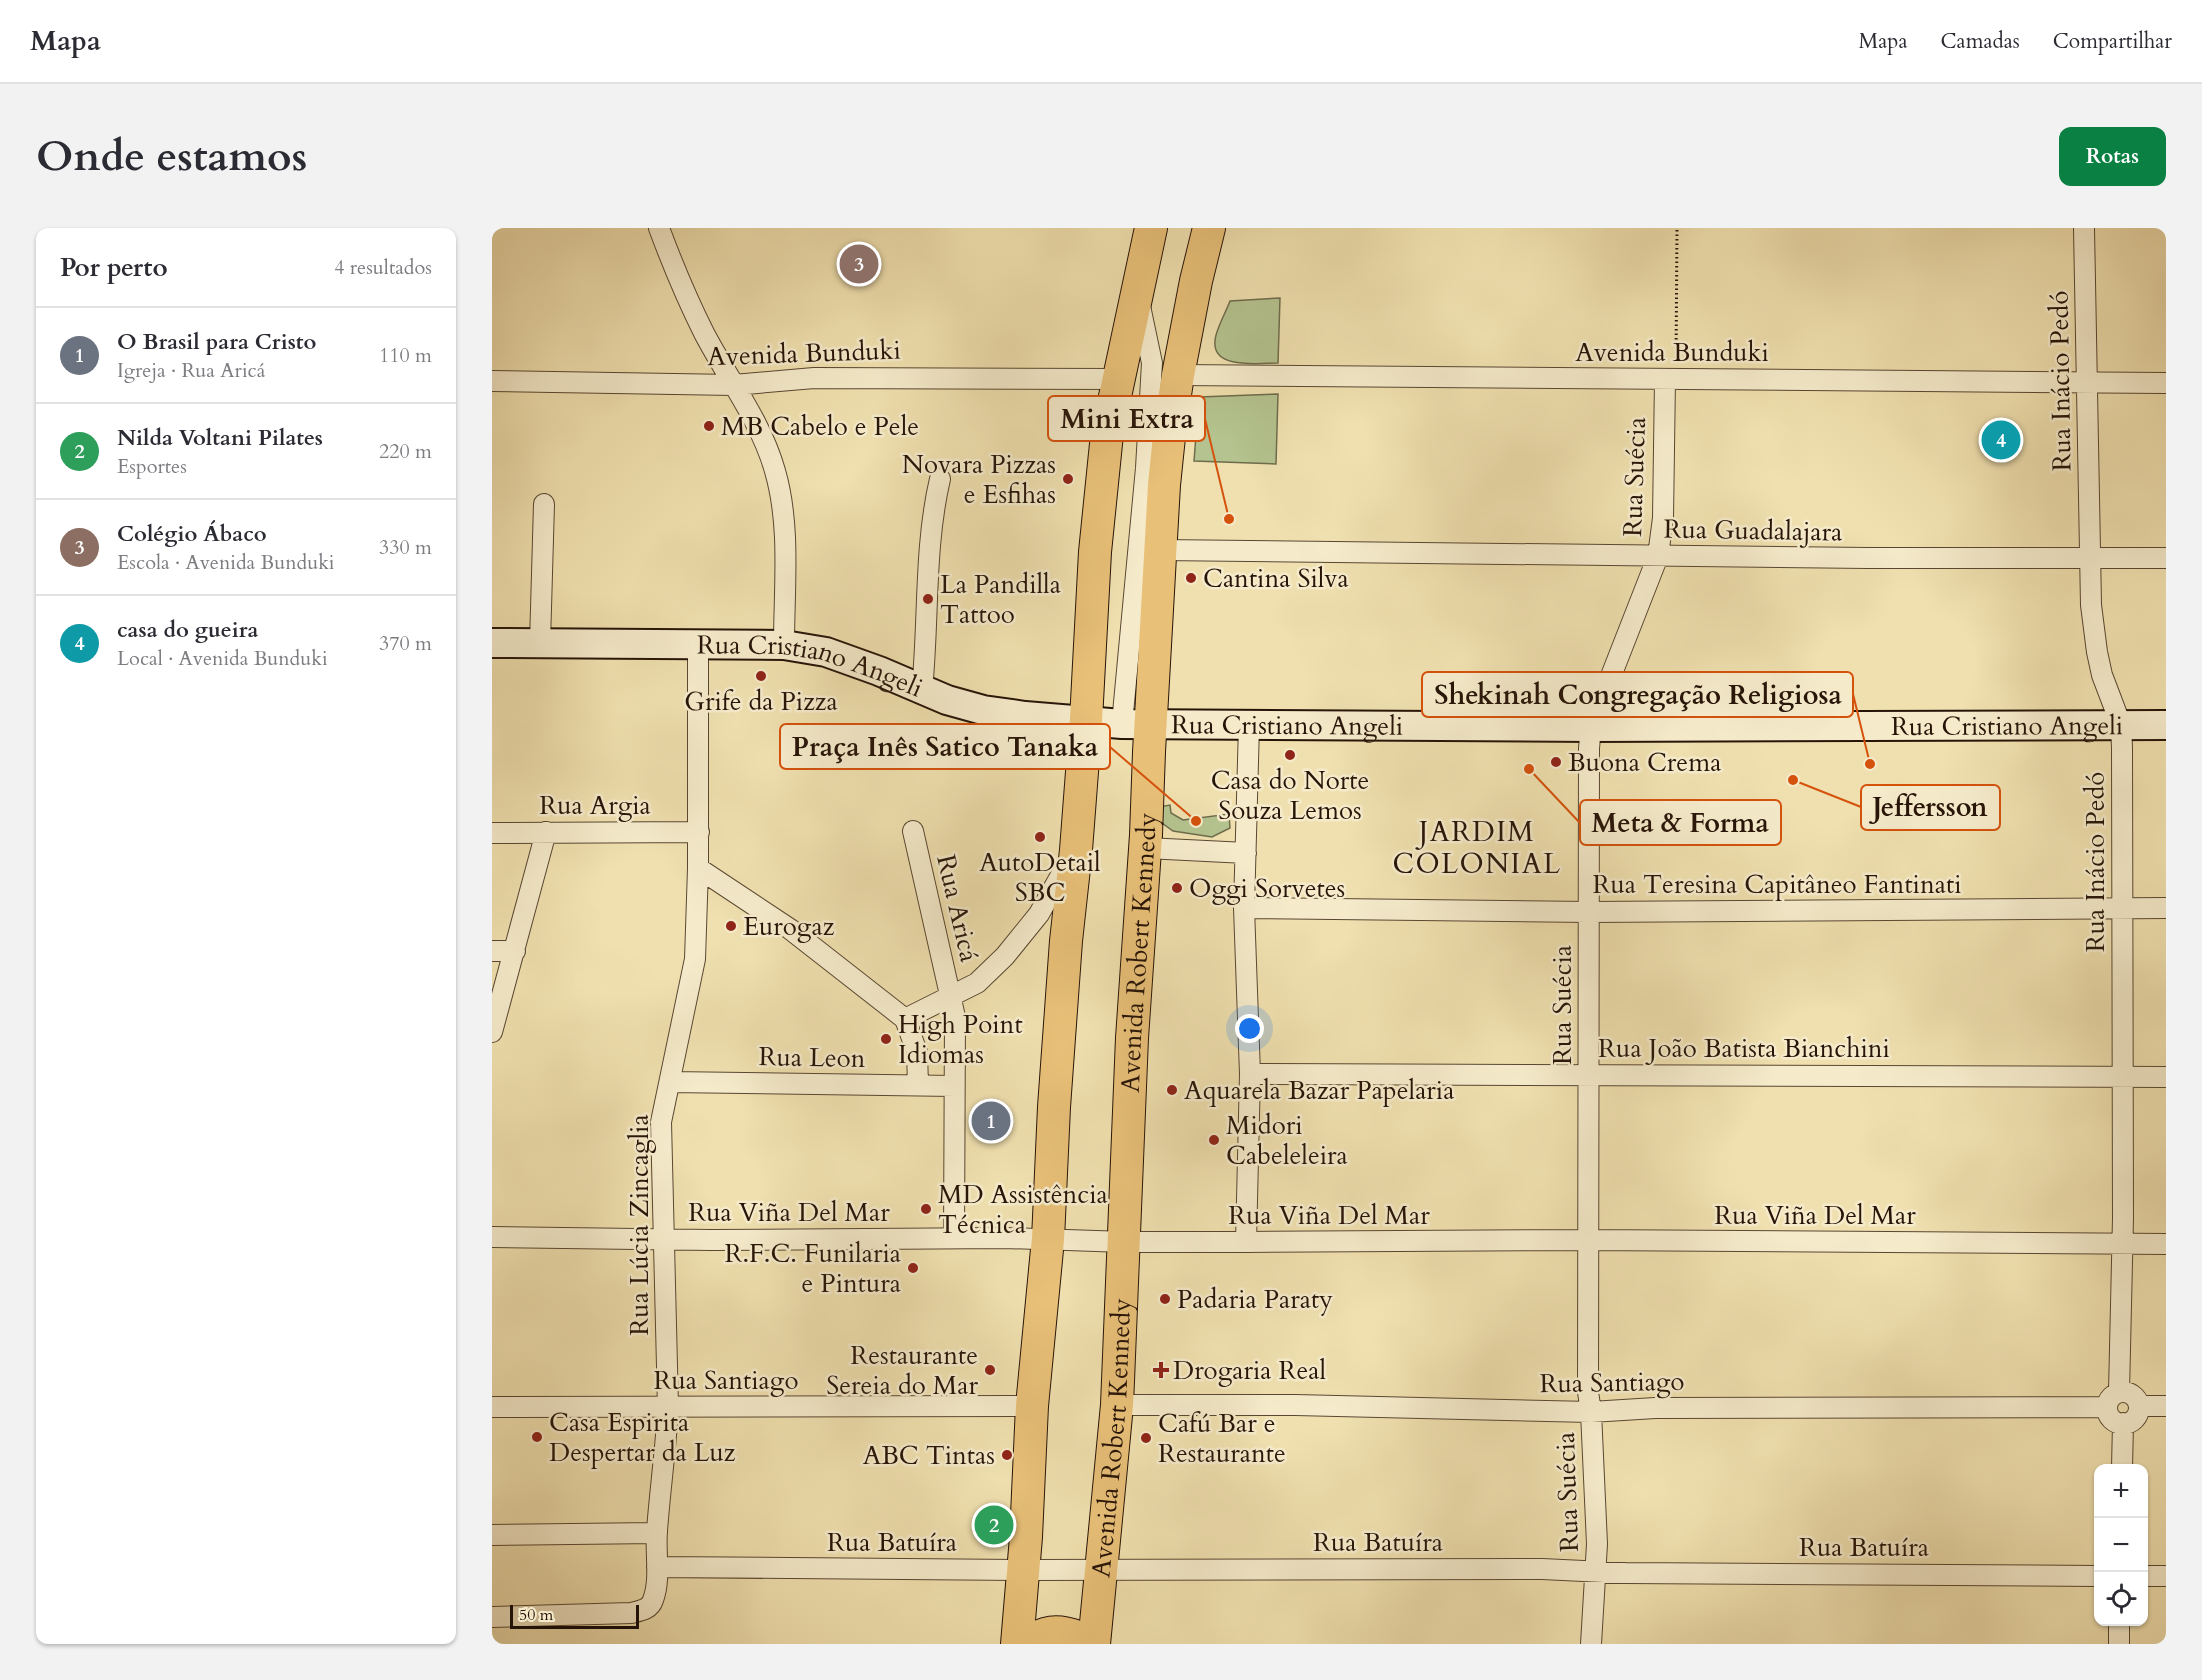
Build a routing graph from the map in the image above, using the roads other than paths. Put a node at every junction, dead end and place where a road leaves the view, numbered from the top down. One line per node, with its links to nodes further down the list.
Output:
1 (658, 228): 12 (street)
2 (1152, 228): 5 (main road, Avenida Robert Kennedy)
3 (1209, 228): 6 (main road, Avenida Robert Kennedy)
4 (2084, 228): 10 (street, Rua Inácio Pedó)
5 (1137, 291): 7 (main road, Avenida Robert Kennedy); 25 (street, Avenida Robert Kennedy)
6 (1178, 375): 8 (street, Avenida Bunduki); 15 (main road, Avenida Robert Kennedy)
7 (1118, 379): 12 (street, Avenida Bunduki); 24 (main road, Avenida Robert Kennedy)
8 (1670, 379): 10 (street, Avenida Bunduki); 16 (street, Rua Suécia)
9 (492, 381): 12 (street, Avenida Bunduki)
10 (2087, 383): 11 (street, Avenida Bunduki); 17 (street, Rua Inácio Pedó)
11 (2166, 383)
12 (734, 385): 22 (street)
13 (940, 479): 23 (street)
14 (543, 504): 20 (street)
15 (1160, 550): 16 (street, Rua Guadalajara); 25 (main road, Avenida Robert Kennedy)
16 (1658, 556): 17 (street, Rua Guadalajara); 29 (street, Rua Suécia)
17 (2090, 557): 18 (street, Rua Guadalajara); 28 (street, Rua Inácio Pedó)
18 (2166, 558)
19 (492, 643): 20 (street, Rua Cristiano Angeli)
20 (540, 643): 21 (street, Rua Cristiano Angeli)
21 (698, 644): 22 (street, Rua Cristiano Angeli); 32 (street, Rua Lúcia Zincaglia)
22 (784, 645): 23 (street, Rua Cristiano Angeli)
23 (922, 690): 24 (street, Rua Cristiano Angeli)
24 (1086, 720): 25 (street, Rua Cristiano Angeli); 35 (main road, Avenida Robert Kennedy)
25 (1136, 724): 26 (street, Rua Cristiano Angeli); 34 (main road, Avenida Robert Kennedy)
26 (1249, 725): 29 (street, Rua Cristiano Angeli); 36 (street)
27 (2166, 725): 28 (street, Rua Cristiano Angeli)
28 (2121, 726): 29 (street, Rua Cristiano Angeli); 39 (street, Rua Inácio Pedó)
29 (1591, 727): 41 (street, Rua Suécia)
30 (912, 831): 44 (street, Rua Aricá)
31 (546, 832): 32 (street, Rua Argia); 33 (street, Rua Argia); 43 (street)
32 (699, 832): 37 (street, Rua Lúcia Zincaglia)
33 (492, 833)
34 (1146, 848): 36 (street); 59 (main road, Avenida Robert Kennedy)
35 (1076, 850): 44 (street); 57 (main road, Avenida Robert Kennedy)
36 (1246, 853): 38 (street)
37 (698, 868): 45 (street); 51 (street, Rua Lúcia Zincaglia)
38 (1244, 908): 41 (street, Rua Teresina Capitâneo Fantinati); 47 (street)
39 (2122, 908): 40 (street, Rua Teresina Capitâneo Fantinati); 41 (street, Rua Teresina Capitâneo Fantinati); 49 (street, Rua Inácio Pedó)
40 (2166, 908)
41 (1589, 912): 48 (street, Rua Suécia)
42 (492, 951): 43 (street)
43 (515, 951): 46 (street)
44 (951, 997): 45 (street, Rua Aricá); 53 (street, Rua Aricá)
45 (905, 1019): 52 (street)
46 (492, 1032)
47 (1250, 1074): 48 (street, Rua João Batista Bianchini); 60 (street)
48 (1588, 1074): 49 (street, Rua João Batista Bianchini); 58 (street, Rua Suécia)
49 (2122, 1077): 50 (street, Rua João Batista Bianchini); 61 (street, Rua Inácio Pedó)
50 (2166, 1077)
51 (670, 1082): 52 (street, Rua Leon); 55 (street, Rua Lúcia Zincaglia)
52 (918, 1086): 53 (street, Rua Leon)
53 (954, 1086): 56 (street, Rua Aricá)
54 (492, 1237): 55 (street, Rua Viña Del Mar)
55 (663, 1238): 56 (street, Rua Viña Del Mar); 69 (street, Rua Lúcia Zincaglia)
56 (954, 1238): 57 (street, Rua Viña Del Mar)
57 (1048, 1239): 59 (street, Rua Viña Del Mar); 65 (main road, Avenida Robert Kennedy)
58 (1588, 1240): 60 (street, Rua Viña Del Mar); 61 (street, Rua Viña Del Mar); 70 (street, Rua Suécia)
59 (1125, 1242): 60 (street, Rua Viña Del Mar); 64 (main road, Avenida Robert Kennedy)
60 (1246, 1242)
61 (2123, 1243): 62 (street, Rua Viña Del Mar); 63 (street, Rua Inácio Pedó)
62 (2166, 1244)
63 (2113, 1400): 66 (street); 70 (street, Rua Santiago); 71 (street)
64 (1117, 1405): 70 (street, Rua Santiago); 76 (main road, Avenida Robert Kennedy)
65 (1032, 1406): 69 (street, Rua Santiago); 77 (main road, Avenida Robert Kennedy)
66 (2139, 1406): 67 (street); 71 (street)
67 (2166, 1406)
68 (492, 1407): 69 (street, Rua Santiago)
69 (668, 1407): 73 (street, Rua Lúcia Zincaglia)
70 (1591, 1412): 78 (street, Rua Suécia)
71 (2123, 1423): 72 (street)
72 (2122, 1464)
73 (656, 1533): 74 (street); 75 (street, Rua Lúcia Zincaglia)
74 (492, 1535)
75 (657, 1567): 77 (street, Rua Batuíra); 82 (street, Rua Lúcia Zincaglia)
76 (1100, 1569): 77 (street, Rua Batuíra); 78 (street, Rua Batuíra); 87 (main road, Avenida Robert Kennedy)
77 (1024, 1570): 84 (main road, Avenida Robert Kennedy)
78 (1596, 1571): 79 (street, Rua Batuíra); 88 (street, Rua Suécia)
79 (2094, 1576)
80 (2148, 1576): 81 (street)
81 (2166, 1576)
82 (492, 1617)
83 (2119, 1626): 89 (street)
84 (1017, 1644)
85 (1026, 1644): 86 (main road)
86 (1081, 1644)
87 (1094, 1644)
88 (1591, 1644)
89 (2119, 1644)

